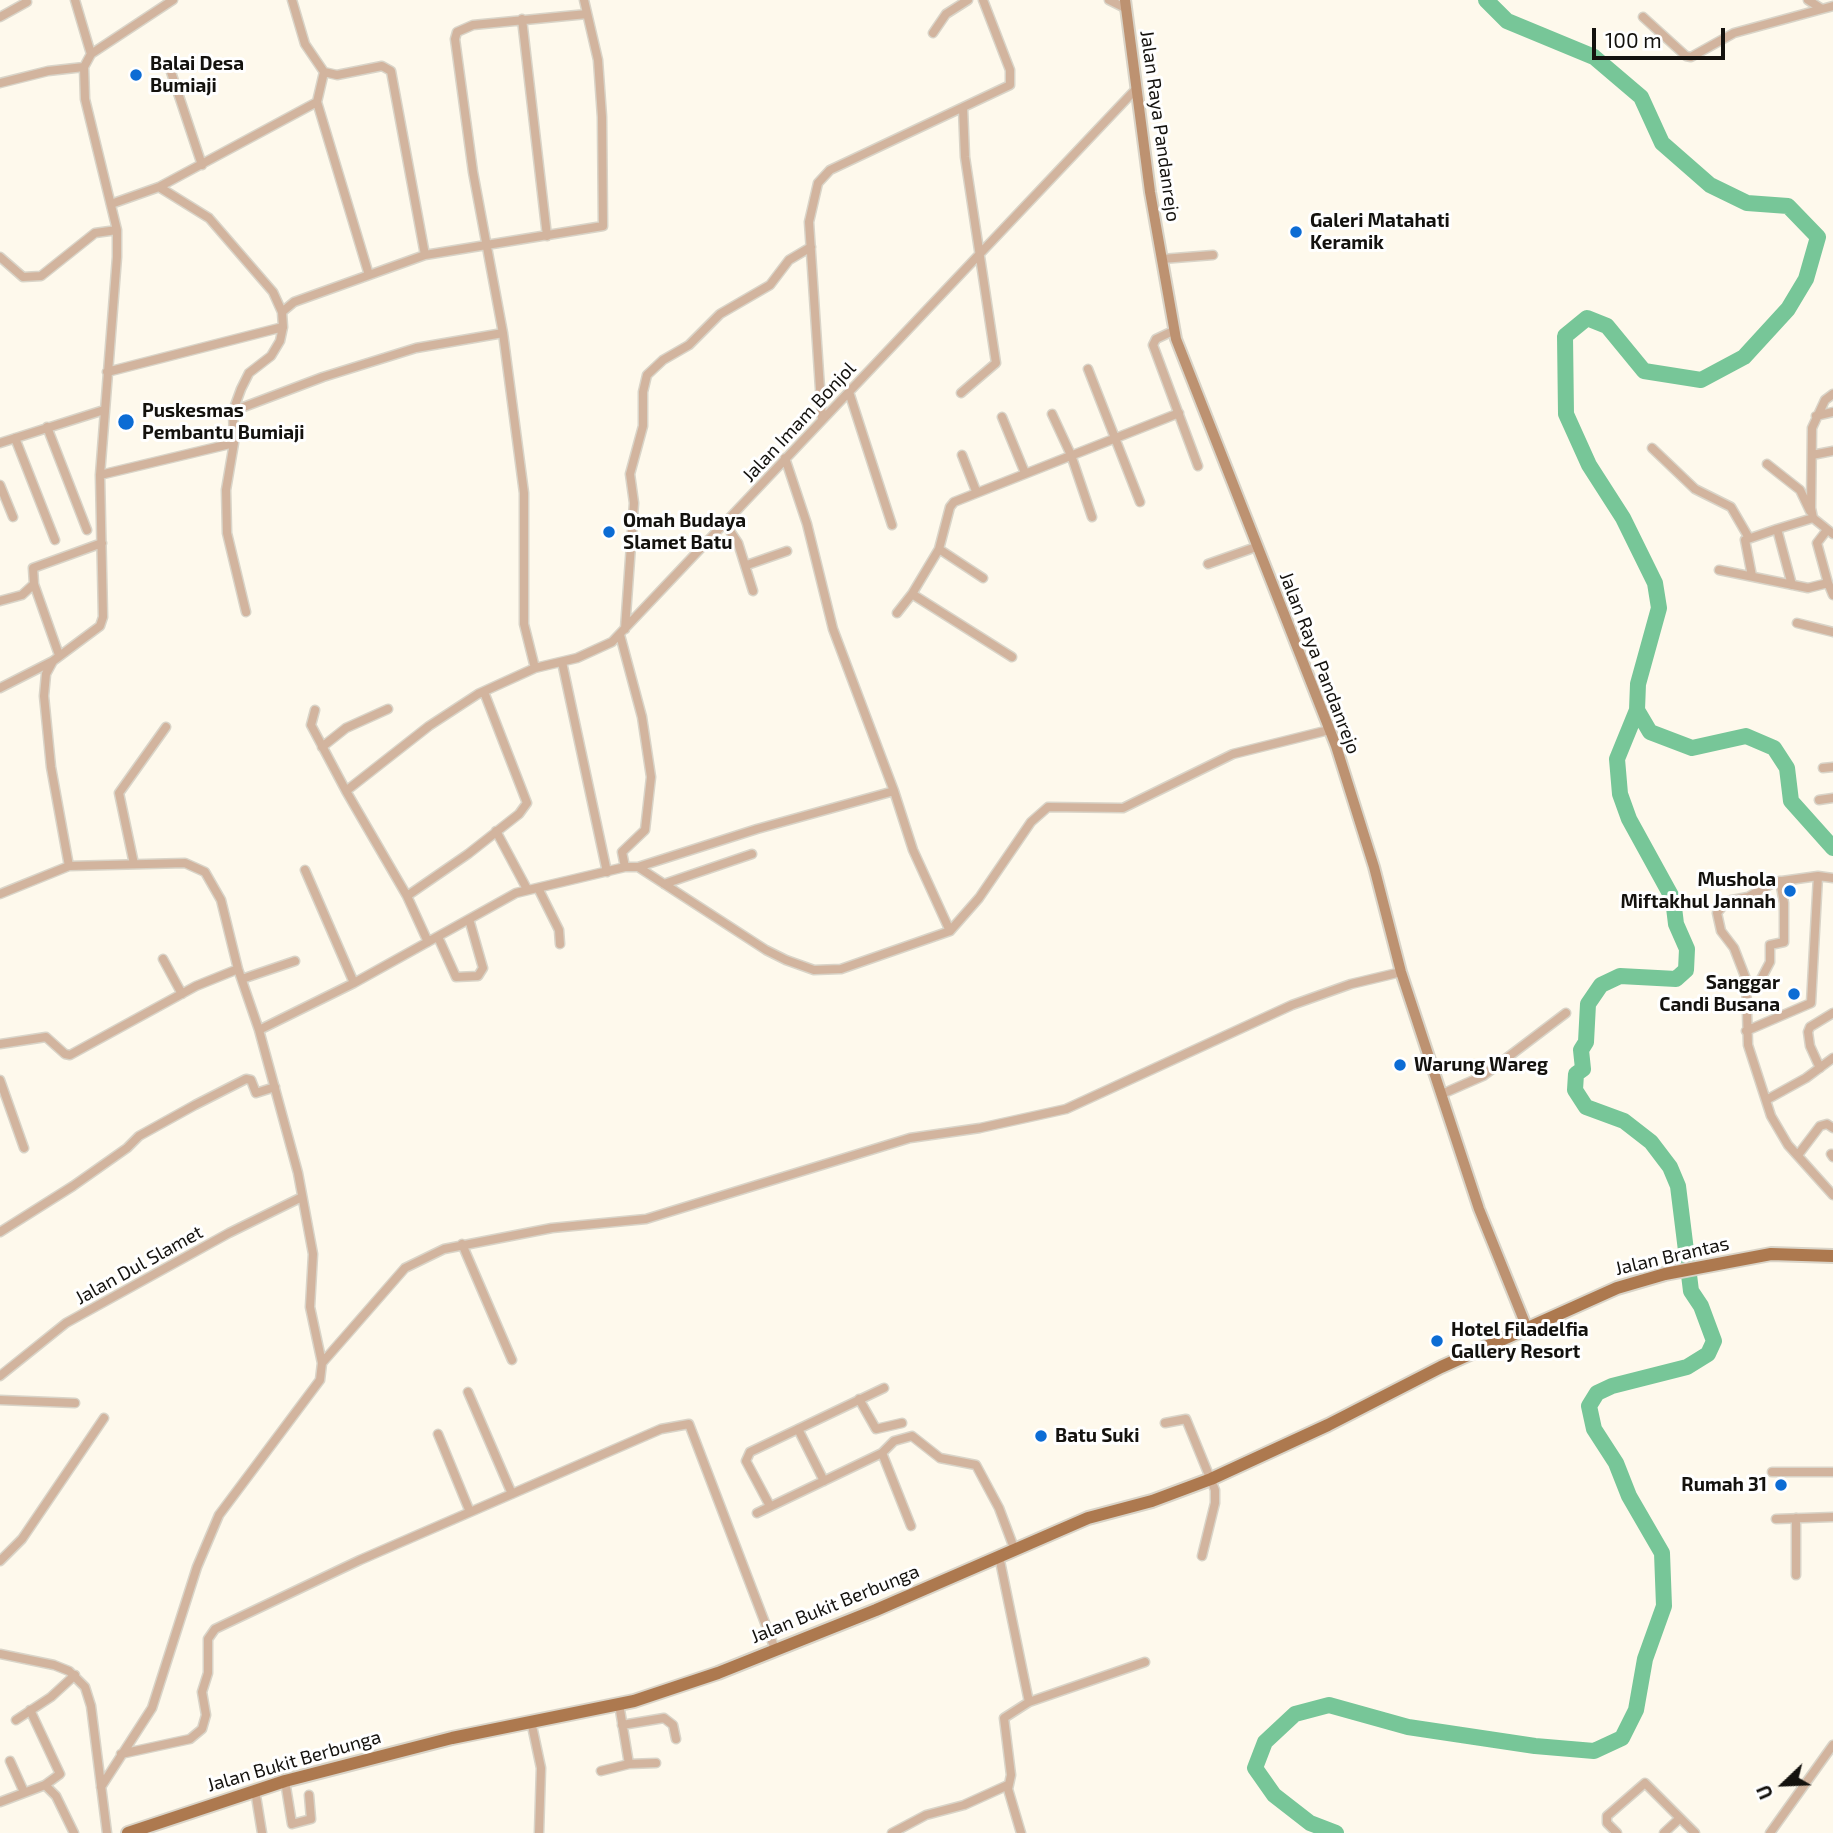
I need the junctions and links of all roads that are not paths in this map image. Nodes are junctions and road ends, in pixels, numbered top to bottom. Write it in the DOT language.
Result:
graph roads {
  1 [pos="75,0"];
  2 [pos="173,0"];
  3 [pos="292,0"];
  4 [pos="584,0"];
  5 [pos="968,0"];
  6 [pos="983,0"];
  7 [pos="1109,0"];
  8 [pos="1808,0"];
  9 [pos="27,2"];
  10 [pos="1126,4"];
  11 [pos="1833,6"];
  12 [pos="1822,9"];
  13 [pos="587,15"];
  14 [pos="0,17"];
  15 [pos="1643,17"];
  16 [pos="522,19"];
  17 [pos="933,33"];
  18 [pos="91,54"];
  19 [pos="84,67"];
  20 [pos="170,69"];
  21 [pos="324,72"];
  22 [pos="0,83"];
  23 [pos="1136,89"];
  24 [pos="317,102"];
  25 [pos="963,108"];
  26 [pos="202,165"];
  27 [pos="159,187"];
  28 [pos="111,204"];
  29 [pos="117,230"];
  30 [pos="547,236"];
  31 [pos="485,247"];
  32 [pos="811,247"];
  33 [pos="979,252"];
  34 [pos="425,255"];
  35 [pos="1213,255"];
  36 [pos="0,257"];
  37 [pos="1162,259"];
  38 [pos="369,275"];
  39 [pos="282,312"];
  40 [pos="283,327"];
  41 [pos="1173,331"];
  42 [pos="503,333"];
  43 [pos="1088,369"];
  44 [pos="107,372"];
  45 [pos="849,392"];
  46 [pos="961,393"];
  47 [pos="1833,394"];
  48 [pos="104,410"];
  49 [pos="233,411"];
  50 [pos="1833,412"];
  51 [pos="1178,413"];
  52 [pos="1052,414"];
  53 [pos="1816,416"];
  54 [pos="1002,417"];
  55 [pos="822,419"];
  56 [pos="47,427"];
  57 [pos="15,438"];
  58 [pos="1116,438"];
  59 [pos="0,443"];
  60 [pos="234,443"];
  61 [pos="1652,448"];
  62 [pos="1833,451"];
  63 [pos="962,455"];
  64 [pos="1071,455"];
  65 [pos="1812,455"];
  66 [pos="785,458"];
  67 [pos="1767,464"];
  68 [pos="1198,466"];
  69 [pos="1025,473"];
  70 [pos="100,475"];
  71 [pos="0,485"];
  72 [pos="976,491"];
  73 [pos="1139,502"];
  74 [pos="1812,516"];
  75 [pos="13,517"];
  76 [pos="1092,517"];
  77 [pos="726,525"];
  78 [pos="892,525"];
  79 [pos="1777,529"];
  80 [pos="87,530"];
  81 [pos="1830,532"];
  82 [pos="1749,538"];
  83 [pos="55,540"];
  84 [pos="102,543"];
  85 [pos="1256,547"];
  86 [pos="939,549"];
  87 [pos="787,551"];
  88 [pos="1208,564"];
  89 [pos="747,565"];
  90 [pos="1719,570"];
  91 [pos="1752,576"];
  92 [pos="983,578"];
  93 [pos="1828,583"];
  94 [pos="34,584"];
  95 [pos="1792,585"];
  96 [pos="753,591"];
  97 [pos="912,594"];
  98 [pos="1833,595"];
  99 [pos="0,601"];
  100 [pos="246,612"];
  101 [pos="897,613"];
  102 [pos="1797,623"];
  103 [pos="622,632"];
  104 [pos="1833,632"];
  105 [pos="1012,657"];
  106 [pos="56,658"];
  107 [pos="562,662"];
  108 [pos="535,668"];
  109 [pos="0,688"];
  110 [pos="484,692"];
  111 [pos="388,709"];
  112 [pos="316,710"];
  113 [pos="166,727"];
  114 [pos="1329,730"];
  115 [pos="322,747"];
  116 [pos="346,791"];
  117 [pos="894,792"];
  118 [pos="1833,798"];
  119 [pos="1819,800"];
  120 [pos="496,831"];
  121 [pos="752,854"];
  122 [pos="134,864"];
  123 [pos="69,866"];
  124 [pos="625,867"];
  125 [pos="638,867"];
  126 [pos="305,870"];
  127 [pos="607,872"];
  128 [pos="1818,876"];
  129 [pos="1833,878"];
  130 [pos="1780,881"];
  131 [pos="664,884"];
  132 [pos="538,888"];
  133 [pos="527,889"];
  134 [pos="0,894"];
  135 [pos="407,896"];
  136 [pos="469,919"];
  137 [pos="950,932"];
  138 [pos="438,937"];
  139 [pos="428,942"];
  140 [pos="560,944"];
  141 [pos="163,959"];
  142 [pos="295,961"];
  143 [pos="232,971"];
  144 [pos="1401,972"];
  145 [pos="242,979"];
  146 [pos="354,983"];
  147 [pos="1746,986"];
  148 [pos="182,994"];
  149 [pos="1566,1013"];
  150 [pos="1833,1013"];
  151 [pos="259,1030"];
  152 [pos="1746,1031"];
  153 [pos="0,1044"];
  154 [pos="1833,1058"];
  155 [pos="1820,1068"];
  156 [pos="0,1080"];
  157 [pos="269,1089"];
  158 [pos="1443,1094"];
  159 [pos="1768,1099"];
  160 [pos="1833,1128"];
  161 [pos="24,1148"];
  162 [pos="1798,1155"];
  163 [pos="1833,1195"];
  164 [pos="302,1197"];
  165 [pos="0,1232"];
  166 [pos="462,1244"];
  167 [pos="1833,1256"];
  168 [pos="1527,1328"];
  169 [pos="512,1360"];
  170 [pos="322,1363"];
  171 [pos="0,1376"];
  172 [pos="884,1388"];
  173 [pos="468,1392"];
  174 [pos="859,1399"];
  175 [pos="0,1400"];
  176 [pos="75,1403"];
  177 [pos="104,1418"];
  178 [pos="902,1423"];
  179 [pos="1165,1423"];
  180 [pos="798,1429"];
  181 [pos="438,1434"];
  182 [pos="881,1453"];
  183 [pos="1772,1472"];
  184 [pos="1833,1472"];
  185 [pos="1211,1479"];
  186 [pos="824,1480"];
  187 [pos="512,1494"];
  188 [pos="770,1506"];
  189 [pos="470,1512"];
  190 [pos="757,1513"];
  191 [pos="1833,1517"];
  192 [pos="1796,1518"];
  193 [pos="1776,1519"];
  194 [pos="911,1526"];
  195 [pos="1014,1548"];
  196 [pos="999,1556"];
  197 [pos="1202,1556"];
  198 [pos="0,1561"];
  199 [pos="1796,1574"];
  200 [pos="775,1649"];
  201 [pos="0,1654"];
  202 [pos="1145,1662"];
  203 [pos="75,1675"];
  204 [pos="1029,1702"];
  205 [pos="619,1704"];
  206 [pos="30,1710"];
  207 [pos="16,1720"];
  208 [pos="531,1721"];
  209 [pos="622,1725"];
  210 [pos="676,1739"];
  211 [pos="1833,1745"];
  212 [pos="121,1754"];
  213 [pos="10,1761"];
  214 [pos="656,1763"];
  215 [pos="629,1764"];
  216 [pos="601,1771"];
  217 [pos="285,1781"];
  218 [pos="45,1785"];
  219 [pos="1008,1785"];
  220 [pos="101,1787"];
  221 [pos="255,1790"];
  222 [pos="24,1791"];
  223 [pos="309,1795"];
  224 [pos="0,1802"];
  225 [pos="1680,1818"];
  226 [pos="74,1833"];
  227 [pos="107,1833"];
  228 [pos="130,1833"];
  229 [pos="262,1833"];
  230 [pos="539,1833"];
  231 [pos="892,1833"];
  232 [pos="1021,1833"];
  233 [pos="1617,1833"];
  234 [pos="1664,1833"];
  235 [pos="1695,1833"];
  236 [pos="1770,1833"];
  1 -- 18 [label="street"];
  2 -- 18 [label="street"];
  3 -- 21 [label="street"];
  4 -- 13 [label="street"];
  5 -- 17 [label="street"];
  6 -- 25 [label="street"];
  7 -- 10 [label="street"];
  8 -- 12 [label="street"];
  9 -- 14 [label="street"];
  10 -- 23 [label="main road, Jalan Raya Pandanrejo"];
  11 -- 12 [label="street"];
  12 -- 15 [label="street"];
  13 -- 16 [label="street"];
  13 -- 30 [label="street"];
  16 -- 30 [label="street"];
  16 -- 31 [label="street"];
  18 -- 19 [label="street"];
  19 -- 22 [label="street"];
  19 -- 28 [label="street"];
  20 -- 26 [label="street"];
  21 -- 24 [label="street"];
  21 -- 34 [label="street"];
  23 -- 33 [label="street, Jalan Imam Bonjol"];
  23 -- 37 [label="main road, Jalan Raya Pandanrejo"];
  24 -- 26 [label="street"];
  24 -- 38 [label="street"];
  25 -- 32 [label="street"];
  25 -- 33 [label="street"];
  26 -- 27 [label="street"];
  27 -- 28 [label="street"];
  27 -- 39 [label="street"];
  28 -- 29 [label="street"];
  29 -- 36 [label="street"];
  29 -- 44 [label="street"];
  30 -- 31 [label="street"];
  31 -- 34 [label="street"];
  31 -- 42 [label="street"];
  32 -- 55 [label="street"];
  32 -- 103 [label="street"];
  33 -- 45 [label="street, Jalan Imam Bonjol"];
  33 -- 46 [label="street"];
  34 -- 38 [label="street"];
  35 -- 37 [label="street"];
  37 -- 41 [label="main road, Jalan Raya Pandanrejo"];
  38 -- 39 [label="street"];
  39 -- 40 [label="street"];
  40 -- 44 [label="street"];
  40 -- 49 [label="street"];
  41 -- 51 [label="street"];
  41 -- 85 [label="main road, Jalan Raya Pandanrejo"];
  42 -- 49 [label="street"];
  42 -- 108 [label="street"];
  43 -- 58 [label="street"];
  44 -- 48 [label="street"];
  45 -- 55 [label="street, Jalan Imam Bonjol"];
  45 -- 78 [label="street"];
  47 -- 53 [label="street"];
  48 -- 56 [label="street"];
  48 -- 70 [label="street"];
  49 -- 60 [label="street"];
  50 -- 53 [label="street"];
  51 -- 58 [label="street"];
  51 -- 68 [label="street"];
  52 -- 64 [label="street"];
  53 -- 65 [label="street"];
  54 -- 69 [label="street"];
  55 -- 66 [label="street, Jalan Imam Bonjol"];
  56 -- 57 [label="street"];
  56 -- 80 [label="street"];
  57 -- 59 [label="street"];
  57 -- 83 [label="street"];
  58 -- 64 [label="street"];
  58 -- 73 [label="street"];
  60 -- 70 [label="street"];
  60 -- 100 [label="street"];
  61 -- 82 [label="street"];
  62 -- 65 [label="street"];
  63 -- 72 [label="street"];
  64 -- 69 [label="street"];
  64 -- 76 [label="street"];
  65 -- 74 [label="street"];
  66 -- 77 [label="street, Jalan Imam Bonjol"];
  66 -- 117 [label="street"];
  67 -- 74 [label="street"];
  69 -- 72 [label="street"];
  70 -- 84 [label="street"];
  71 -- 75 [label="street"];
  72 -- 86 [label="street"];
  74 -- 79 [label="street"];
  74 -- 81 [label="street"];
  77 -- 89 [label="street"];
  77 -- 103 [label="street, Jalan Imam Bonjol"];
  79 -- 82 [label="street"];
  79 -- 95 [label="street"];
  81 -- 93 [label="street"];
  82 -- 91 [label="street"];
  84 -- 94 [label="street"];
  84 -- 106 [label="street"];
  85 -- 88 [label="street"];
  85 -- 114 [label="main road, Jalan Raya Pandanrejo"];
  86 -- 92 [label="street"];
  86 -- 97 [label="street"];
  87 -- 89 [label="street"];
  89 -- 96 [label="street"];
  90 -- 91 [label="street"];
  91 -- 95 [label="street"];
  93 -- 95 [label="street"];
  93 -- 98 [label="street"];
  94 -- 99 [label="street"];
  94 -- 106 [label="street"];
  97 -- 101 [label="street"];
  97 -- 105 [label="street"];
  102 -- 104 [label="street"];
  103 -- 107 [label="street, Jalan Imam Bonjol"];
  103 -- 124 [label="street"];
  106 -- 109 [label="street"];
  106 -- 123 [label="street"];
  107 -- 108 [label="street, Jalan Imam Bonjol"];
  107 -- 127 [label="street"];
  108 -- 110 [label="street, Jalan Imam Bonjol"];
  110 -- 116 [label="street, Jalan Imam Bonjol"];
  110 -- 120 [label="street"];
  111 -- 115 [label="street"];
  112 -- 115 [label="street"];
  113 -- 122 [label="street"];
  114 -- 137 [label="street"];
  114 -- 144 [label="main road, Jalan Raya Pandanrejo"];
  115 -- 116 [label="street"];
  116 -- 135 [label="street"];
  117 -- 125 [label="street"];
  117 -- 137 [label="street"];
  118 -- 119 [label="street"];
  120 -- 133 [label="street"];
  120 -- 135 [label="street"];
  121 -- 131 [label="street"];
  122 -- 123 [label="street"];
  122 -- 143 [label="street"];
  123 -- 134 [label="street"];
  124 -- 125 [label="street"];
  124 -- 127 [label="street"];
  125 -- 131 [label="street"];
  126 -- 146 [label="street"];
  127 -- 132 [label="street"];
  128 -- 129 [label="street"];
  128 -- 130 [label="street"];
  128 -- 152 [label="street"];
  130 -- 147 [label="street"];
  130 -- 147 [label="street"];
  131 -- 137 [label="street"];
  132 -- 133 [label="street"];
  132 -- 140 [label="street"];
  133 -- 136 [label="street"];
  135 -- 139 [label="street"];
  136 -- 138 [label="street"];
  136 -- 138 [label="street"];
  138 -- 139 [label="street"];
  139 -- 146 [label="street"];
  141 -- 148 [label="street"];
  142 -- 145 [label="street"];
  143 -- 145 [label="street"];
  143 -- 148 [label="street"];
  144 -- 158 [label="main road, Jalan Raya Pandanrejo"];
  144 -- 166 [label="street"];
  145 -- 151 [label="street"];
  146 -- 151 [label="street"];
  147 -- 152 [label="street"];
  148 -- 153 [label="street"];
  149 -- 158 [label="street"];
  150 -- 155 [label="street"];
  151 -- 157 [label="street"];
  152 -- 159 [label="street"];
  154 -- 155 [label="street"];
  155 -- 159 [label="street"];
  156 -- 161 [label="street"];
  157 -- 164 [label="street"];
  157 -- 165 [label="street"];
  158 -- 168 [label="main road, Jalan Raya Pandanrejo"];
  159 -- 162 [label="street"];
  160 -- 162 [label="street"];
  162 -- 163 [label="street"];
  164 -- 170 [label="street"];
  164 -- 171 [label="street, Jalan Dul Slamet"];
  166 -- 169 [label="street"];
  166 -- 170 [label="street"];
  167 -- 168 [label="main road, Jalan Brantas"];
  168 -- 185 [label="main road, Jalan Bukit Berbunga"];
  170 -- 212 [label="street"];
  172 -- 174 [label="street"];
  173 -- 187 [label="street"];
  174 -- 178 [label="street"];
  174 -- 180 [label="street"];
  175 -- 176 [label="street"];
  177 -- 198 [label="street"];
  179 -- 185 [label="street"];
  180 -- 186 [label="street"];
  180 -- 188 [label="street"];
  181 -- 189 [label="street"];
  182 -- 186 [label="street"];
  182 -- 194 [label="street"];
  182 -- 195 [label="street"];
  183 -- 184 [label="street"];
  185 -- 195 [label="main road, Jalan Bukit Berbunga"];
  185 -- 197 [label="street"];
  186 -- 188 [label="street"];
  187 -- 189 [label="street"];
  187 -- 200 [label="street"];
  188 -- 190 [label="street"];
  189 -- 212 [label="street"];
  191 -- 192 [label="street"];
  192 -- 193 [label="street"];
  192 -- 199 [label="street"];
  195 -- 196 [label="main road, Jalan Bukit Berbunga"];
  196 -- 200 [label="main road, Jalan Bukit Berbunga"];
  196 -- 204 [label="street"];
  200 -- 205 [label="main road, Jalan Bukit Berbunga"];
  201 -- 203 [label="street"];
  202 -- 204 [label="street"];
  203 -- 206 [label="street"];
  203 -- 220 [label="street"];
  204 -- 219 [label="street"];
  205 -- 208 [label="main road, Jalan Bukit Berbunga"];
  205 -- 209 [label="street"];
  206 -- 207 [label="street"];
  206 -- 218 [label="street"];
  208 -- 217 [label="main road, Jalan Bukit Berbunga"];
  208 -- 230 [label="street"];
  209 -- 210 [label="street"];
  209 -- 215 [label="street"];
  211 -- 236 [label="street"];
  212 -- 220 [label="street"];
  213 -- 222 [label="street"];
  214 -- 215 [label="street"];
  215 -- 216 [label="street"];
  217 -- 221 [label="main road, Jalan Bukit Berbunga"];
  217 -- 223 [label="street"];
  218 -- 222 [label="street"];
  218 -- 226 [label="street"];
  219 -- 231 [label="street"];
  219 -- 232 [label="street"];
  220 -- 227 [label="street"];
  221 -- 228 [label="main road, Jalan Bukit Berbunga"];
  221 -- 229 [label="street"];
  222 -- 224 [label="street"];
  225 -- 233 [label="street"];
  225 -- 234 [label="street"];
  225 -- 235 [label="street"];
}
